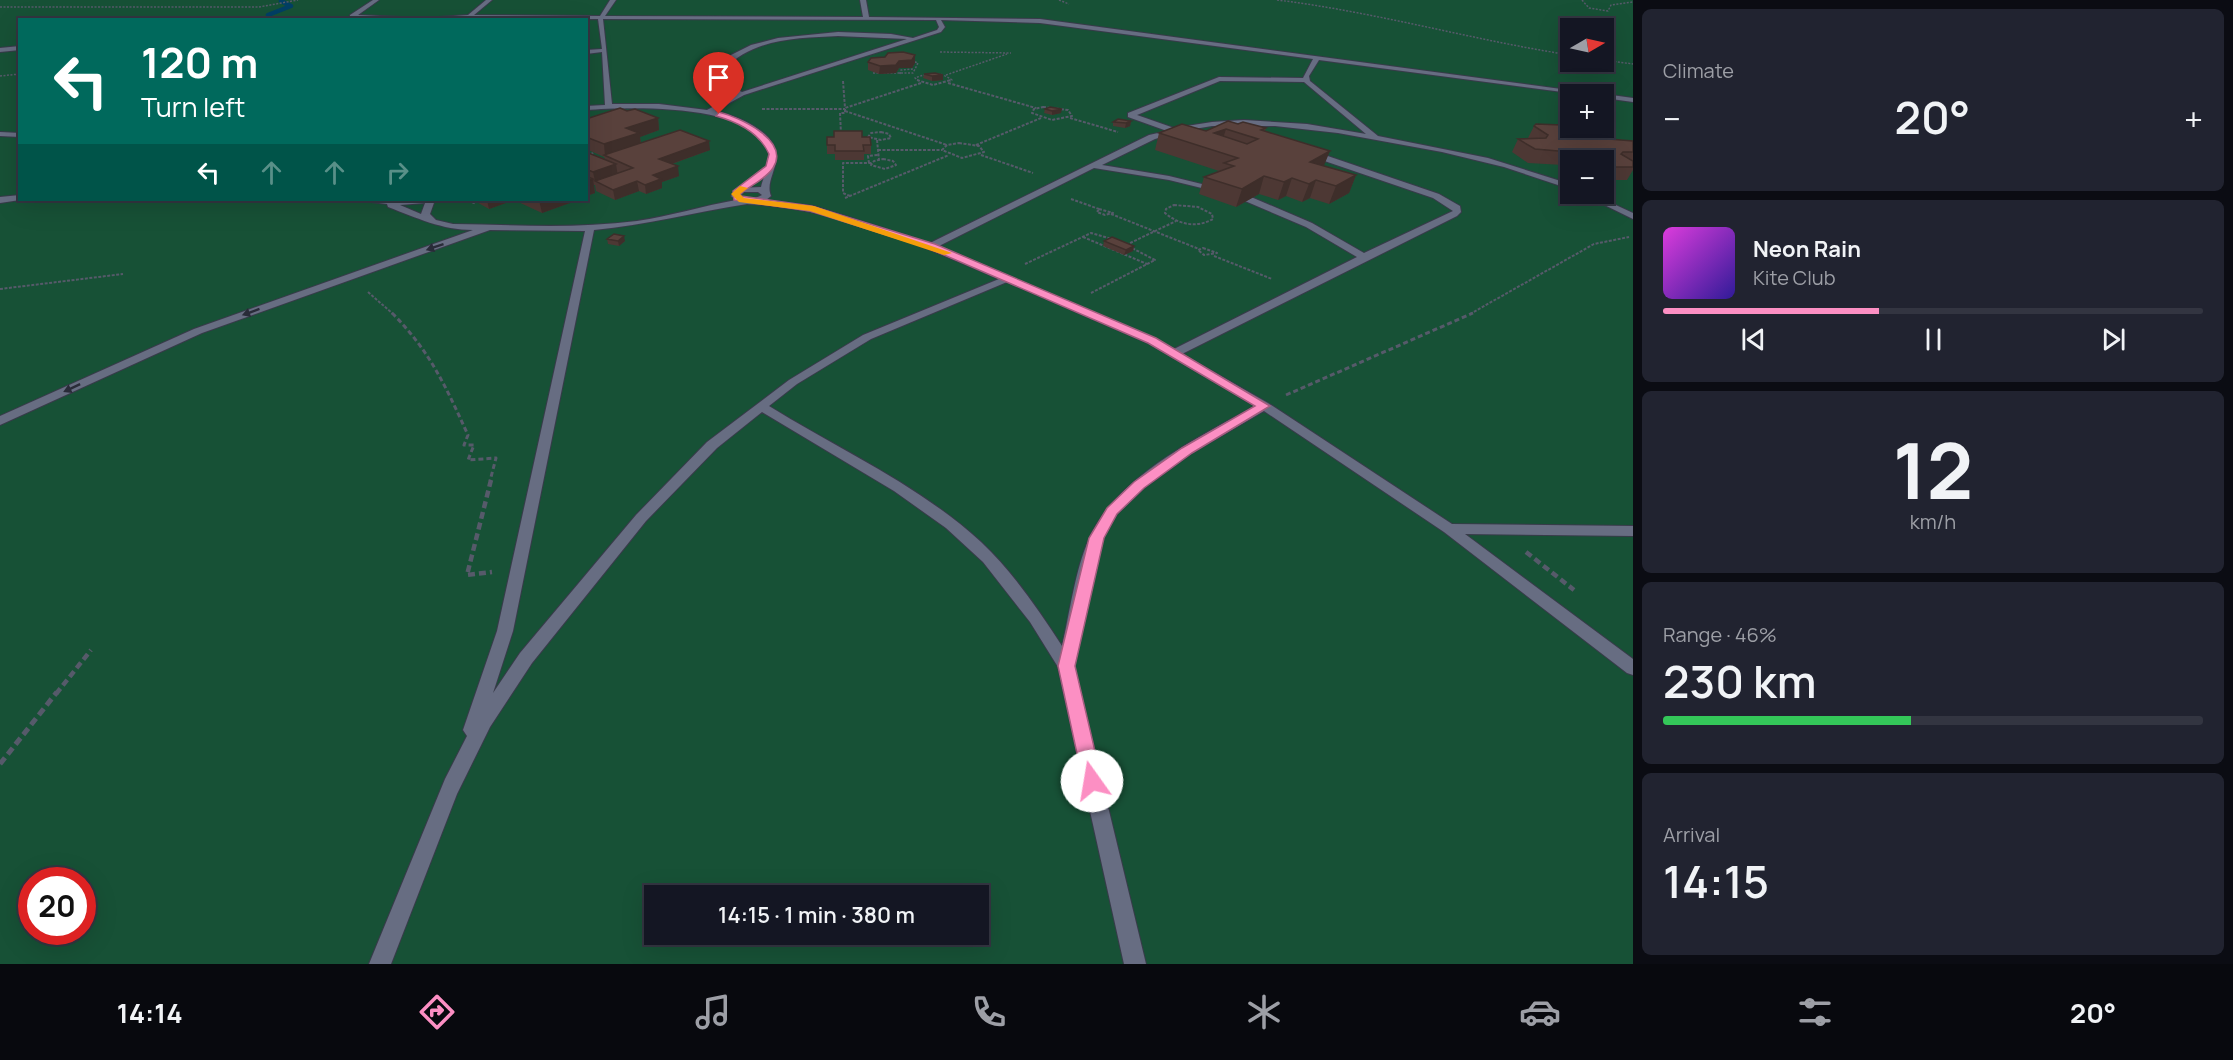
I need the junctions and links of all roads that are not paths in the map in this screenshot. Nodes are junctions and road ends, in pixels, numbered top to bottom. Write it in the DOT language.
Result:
graph roads {
  1 [pos="376,0"];
  2 [pos="489,0"];
  3 [pos="613,0"];
  4 [pos="863,0"];
  5 [pos="469,17"];
  6 [pos="397,18"];
  7 [pos="444,18"];
  8 [pos="601,18"];
  9 [pos="866,18"];
  10 [pos="938,19"];
  11 [pos="915,39"];
  12 [pos="18,48"];
  13 [pos="0,50"];
  14 [pos="605,50"];
  15 [pos="588,52"];
  16 [pos="1317,58"];
  17 [pos="1306,80"];
  18 [pos="1560,90"];
  19 [pos="742,94"];
  20 [pos="1614,97"];
  21 [pos="1633,100"];
  22 [pos="609,106"];
  23 [pos="588,108"];
  24 [pos="708,112"];
  25 [pos="1210,125"];
  26 [pos="1172,130"];
  27 [pos="1235,132"];
  28 [pos="0,134"];
  29 [pos="18,135"];
  30 [pos="1376,138"];
  31 [pos="1301,151"];
  32 [pos="1094,166"];
  33 [pos="770,167"];
  34 [pos="1560,184"];
  35 [pos="1215,190"];
  36 [pos="739,191"];
  37 [pos="766,192"];
  38 [pos="18,197"];
  39 [pos="1248,199"];
  40 [pos="0,200"];
  41 [pos="379,201"];
  42 [pos="431,201"];
  43 [pos="750,201"];
  44 [pos="1607,204"];
  45 [pos="811,208"];
  46 [pos="691,211"];
  47 [pos="1633,216"];
  48 [pos="433,222"];
  49 [pos="490,227"];
  50 [pos="590,228"];
  51 [pos="931,246"];
  52 [pos="1364,257"];
  53 [pos="1013,273"];
  54 [pos="1175,353"];
  55 [pos="760,406"];
  56 [pos="1264,406"];
  57 [pos="0,421"];
  58 [pos="1449,529"];
  59 [pos="1633,531"];
  60 [pos="1066,666"];
  61 [pos="1633,668"];
  62 [pos="451,788"];
  63 [pos="380,964"];
  64 [pos="1135,964"];
  1 -- 6 [label="lane"];
  2 -- 5 [label="lane"];
  3 -- 8 [label="lane"];
  4 -- 9 [label="lane"];
  5 -- 7 [label="lane"];
  5 -- 8 [label="lane"];
  8 -- 9 [label="lane"];
  8 -- 14 [label="lane"];
  9 -- 10 [label="lane"];
  10 -- 11 [label="lane"];
  10 -- 16 [label="lane"];
  11 -- 19 [label="lane"];
  11 -- 19 [label="lane"];
  12 -- 13 [label="lane"];
  14 -- 15 [label="lane"];
  14 -- 22 [label="lane"];
  16 -- 17 [label="lane"];
  16 -- 18 [label="lane"];
  17 -- 26 [label="lane"];
  17 -- 30 [label="lane"];
  19 -- 24 [label="lane"];
  20 -- 21 [label="lane"];
  22 -- 23 [label="lane"];
  22 -- 24 [label="lane"];
  24 -- 33 [label="lane"];
  25 -- 26 [label="lane"];
  25 -- 27 [label="lane"];
  25 -- 30 [label="lane"];
  26 -- 32 [label="lane"];
  28 -- 29 [label="lane"];
  30 -- 34 [label="lane"];
  31 -- 52 [label="lane"];
  32 -- 35 [label="lane"];
  32 -- 51 [label="lane"];
  33 -- 36 [label="lane"];
  33 -- 37 [label="lane"];
  36 -- 37 [label="lane"];
  36 -- 43 [label="lane"];
  36 -- 46 [label="lane"];
  37 -- 43 [label="lane"];
  37 -- 45 [label="lane"];
  38 -- 40 [label="lane"];
  39 -- 52 [label="lane"];
  41 -- 48 [label="lane"];
  42 -- 48 [label="lane"];
  43 -- 45 [label="lane"];
  43 -- 46 [label="lane"];
  44 -- 47 [label="lane"];
  45 -- 51 [label="lane"];
  46 -- 50 [label="lane"];
  48 -- 49 [label="lane"];
  49 -- 50 [label="lane"];
  49 -- 57 [label="lane, one-way"];
  50 -- 62 [label="lane"];
  51 -- 53 [label="lane"];
  52 -- 54 [label="lane"];
  53 -- 54 [label="lane"];
  53 -- 55 [label="lane"];
  54 -- 56 [label="lane"];
  55 -- 60 [label="lane"];
  55 -- 62 [label="lane"];
  56 -- 58 [label="lane"];
  56 -- 60 [label="lane"];
  58 -- 59 [label="lane"];
  58 -- 61 [label="lane"];
  60 -- 64 [label="lane"];
  62 -- 63 [label="lane"];
}
